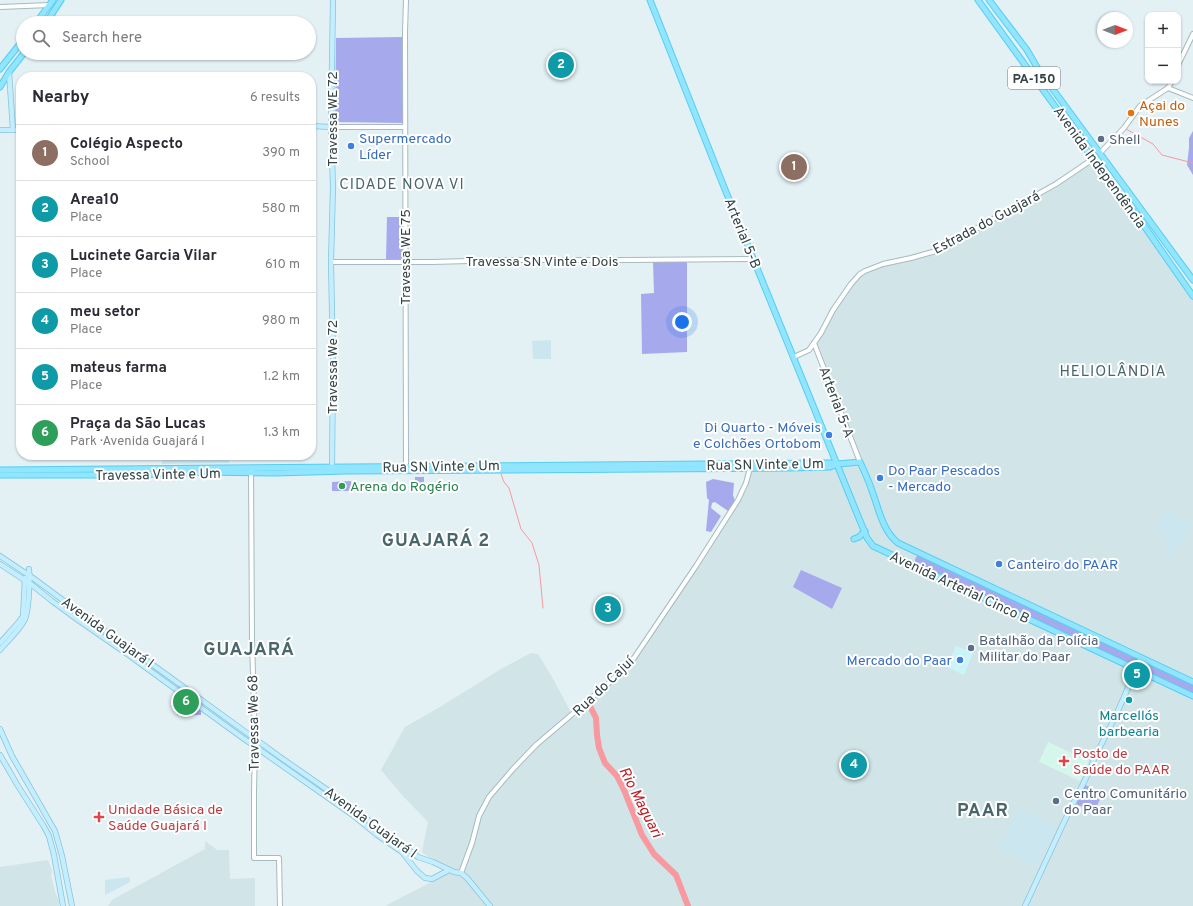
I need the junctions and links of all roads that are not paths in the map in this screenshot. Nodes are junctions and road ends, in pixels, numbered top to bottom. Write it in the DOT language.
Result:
graph roads {
  1 [pos="53,0"];
  2 [pos="61,0"];
  3 [pos="333,0"];
  4 [pos="406,0"];
  5 [pos="650,0"];
  6 [pos="978,0"];
  7 [pos="989,0"];
  8 [pos="50,5"];
  9 [pos="0,7"];
  10 [pos="41,16"];
  11 [pos="51,16"];
  12 [pos="1193,34"];
  13 [pos="16,49"];
  14 [pos="1181,59"];
  15 [pos="18,60"];
  16 [pos="0,69"];
  17 [pos="1038,69"];
  18 [pos="9,72"];
  19 [pos="1032,74"];
  20 [pos="1170,84"];
  21 [pos="0,87"];
  22 [pos="1168,88"];
  23 [pos="1193,98"];
  24 [pos="316,126"];
  25 [pos="331,127"];
  26 [pos="405,127"];
  27 [pos="0,130"];
  28 [pos="13,130"];
  29 [pos="1100,153"];
  30 [pos="1093,159"];
  31 [pos="1161,236"];
  32 [pos="1155,242"];
  33 [pos="753,258"];
  34 [pos="331,262"];
  35 [pos="405,262"];
  36 [pos="1193,280"];
  37 [pos="1193,296"];
  38 [pos="814,343"];
  39 [pos="794,357"];
  40 [pos="860,462"];
  41 [pos="838,464"];
  42 [pos="406,466"];
  43 [pos="783,466"];
  44 [pos="686,467"];
  45 [pos="541,468"];
  46 [pos="750,468"];
  47 [pos="315,469"];
  48 [pos="332,469"];
  49 [pos="0,470"];
  50 [pos="238,470"];
  51 [pos="251,470"];
  52 [pos="0,475"];
  53 [pos="865,531"];
  54 [pos="854,539"];
  55 [pos="0,556"];
  56 [pos="0,564"];
  57 [pos="29,573"];
  58 [pos="27,581"];
  59 [pos="0,643"];
  60 [pos="0,650"];
  61 [pos="1141,658"];
  62 [pos="1136,669"];
  63 [pos="1193,682"];
  64 [pos="1193,696"];
  65 [pos="0,729"];
  66 [pos="255,738"];
  67 [pos="255,746"];
  68 [pos="0,755"];
  69 [pos="449,870"];
  70 [pos="461,873"];
  71 [pos="63,906"];
  72 [pos="72,906"];
  73 [pos="280,906"];
  74 [pos="490,906"];
  75 [pos="1025,906"];
  1 -- 8 [label="main road"];
  2 -- 11 [label="main road"];
  3 -- 25 [label="main road, Travessa WE 72"];
  4 -- 26 [label="street, Travessa WE 75"];
  5 -- 33 [label="main road, Arterial 5-B"];
  6 -- 19 [label="main road, Avenida Independência / PA-150"];
  7 -- 17 [label="main road, Avenida Independência / PA-150"];
  8 -- 9 [label="street"];
  8 -- 10 [label="main road"];
  12 -- 14 [label="street"];
  13 -- 16 [label="main road"];
  15 -- 18 [label="main road"];
  17 -- 19 [label="main road"];
  17 -- 29 [label="main road, Avenida Independência / PA-150"];
  18 -- 21 [label="main road"];
  18 -- 28 [label="main road"];
  19 -- 30 [label="main road, Avenida Independência / PA-150"];
  20 -- 22 [label="street"];
  22 -- 23 [label="street"];
  22 -- 29 [label="street"];
  24 -- 25 [label="main road"];
  25 -- 26 [label="street"];
  25 -- 34 [label="main road, Travessa WE 72"];
  26 -- 35 [label="street, Travessa WE 75"];
  27 -- 28 [label="main road"];
  29 -- 31 [label="main road, Avenida Independência / PA-150"];
  30 -- 32 [label="main road, Avenida Independência / PA-150"];
  30 -- 38 [label="street, Estrada do Guajará"];
  31 -- 32 [label="main road"];
  31 -- 36 [label="main road, Avenida Independência / PA-150"];
  32 -- 37 [label="main road, Avenida Independência / PA-150"];
  33 -- 35 [label="street, Travessa SN Vinte e Dois"];
  33 -- 39 [label="main road, Arterial 5-B"];
  34 -- 35 [label="street, Travessa SN Vinte e Dois"];
  34 -- 48 [label="main road, Travessa We 72"];
  35 -- 42 [label="street, Travessa WE 75"];
  38 -- 39 [label="street"];
  38 -- 40 [label="street, Arterial 5-A"];
  39 -- 41 [label="main road, Arterial 5-B"];
  40 -- 41 [label="main road, Rua SN Vinte e Um"];
  40 -- 61 [label="main road"];
  41 -- 43 [label="main road, Rua SN Vinte e Um"];
  41 -- 53 [label="main road, Avenida Arterial Cinco B"];
  42 -- 45 [label="main road, Rua SN Vinte e Um"];
  42 -- 48 [label="main road, Rua SN Vinte e Um"];
  43 -- 44 [label="main road, Rua SN Vinte e Um"];
  43 -- 46 [label="main road, Rua SN Vinte e Um"];
  44 -- 45 [label="main road, Rua SN Vinte e Um"];
  44 -- 46 [label="main road, Rua SN Vinte e Um"];
  45 -- 48 [label="main road, Rua SN Vinte e Um"];
  46 -- 70 [label="street, Rua do Cajuí"];
  47 -- 48 [label="main road, Rua SN Vinte e Um"];
  47 -- 51 [label="main road, Travessa Vinte e Um"];
  49 -- 50 [label="main road, Travessa Vinte e Um"];
  50 -- 51 [label="main road, Travessa Vinte e Um"];
  50 -- 52 [label="main road, Travessa Vinte e Um"];
  51 -- 66 [label="street, Travessa We 68"];
  53 -- 54 [label="main road"];
  53 -- 62 [label="main road, Avenida Arterial Cinco B"];
  55 -- 57 [label="main road, Avenida Guajará I"];
  56 -- 58 [label="main road, Avenida Guajará I"];
  57 -- 58 [label="main road"];
  57 -- 66 [label="main road, Avenida Guajará I"];
  58 -- 59 [label="main road"];
  58 -- 60 [label="main road"];
  58 -- 67 [label="main road, Avenida Guajará I"];
  61 -- 62 [label="main road"];
  61 -- 63 [label="main road"];
  62 -- 64 [label="main road, Avenida Arterial Cinco B"];
  62 -- 75 [label="main road"];
  65 -- 72 [label="main road"];
  66 -- 67 [label="street, Travessa We 68"];
  66 -- 69 [label="main road, Avenida Guajará I"];
  67 -- 69 [label="main road, Avenida Guajará I"];
  67 -- 73 [label="street, Travessa We 68"];
  68 -- 71 [label="main road"];
  69 -- 70 [label="main road"];
  70 -- 74 [label="main road"];
}
